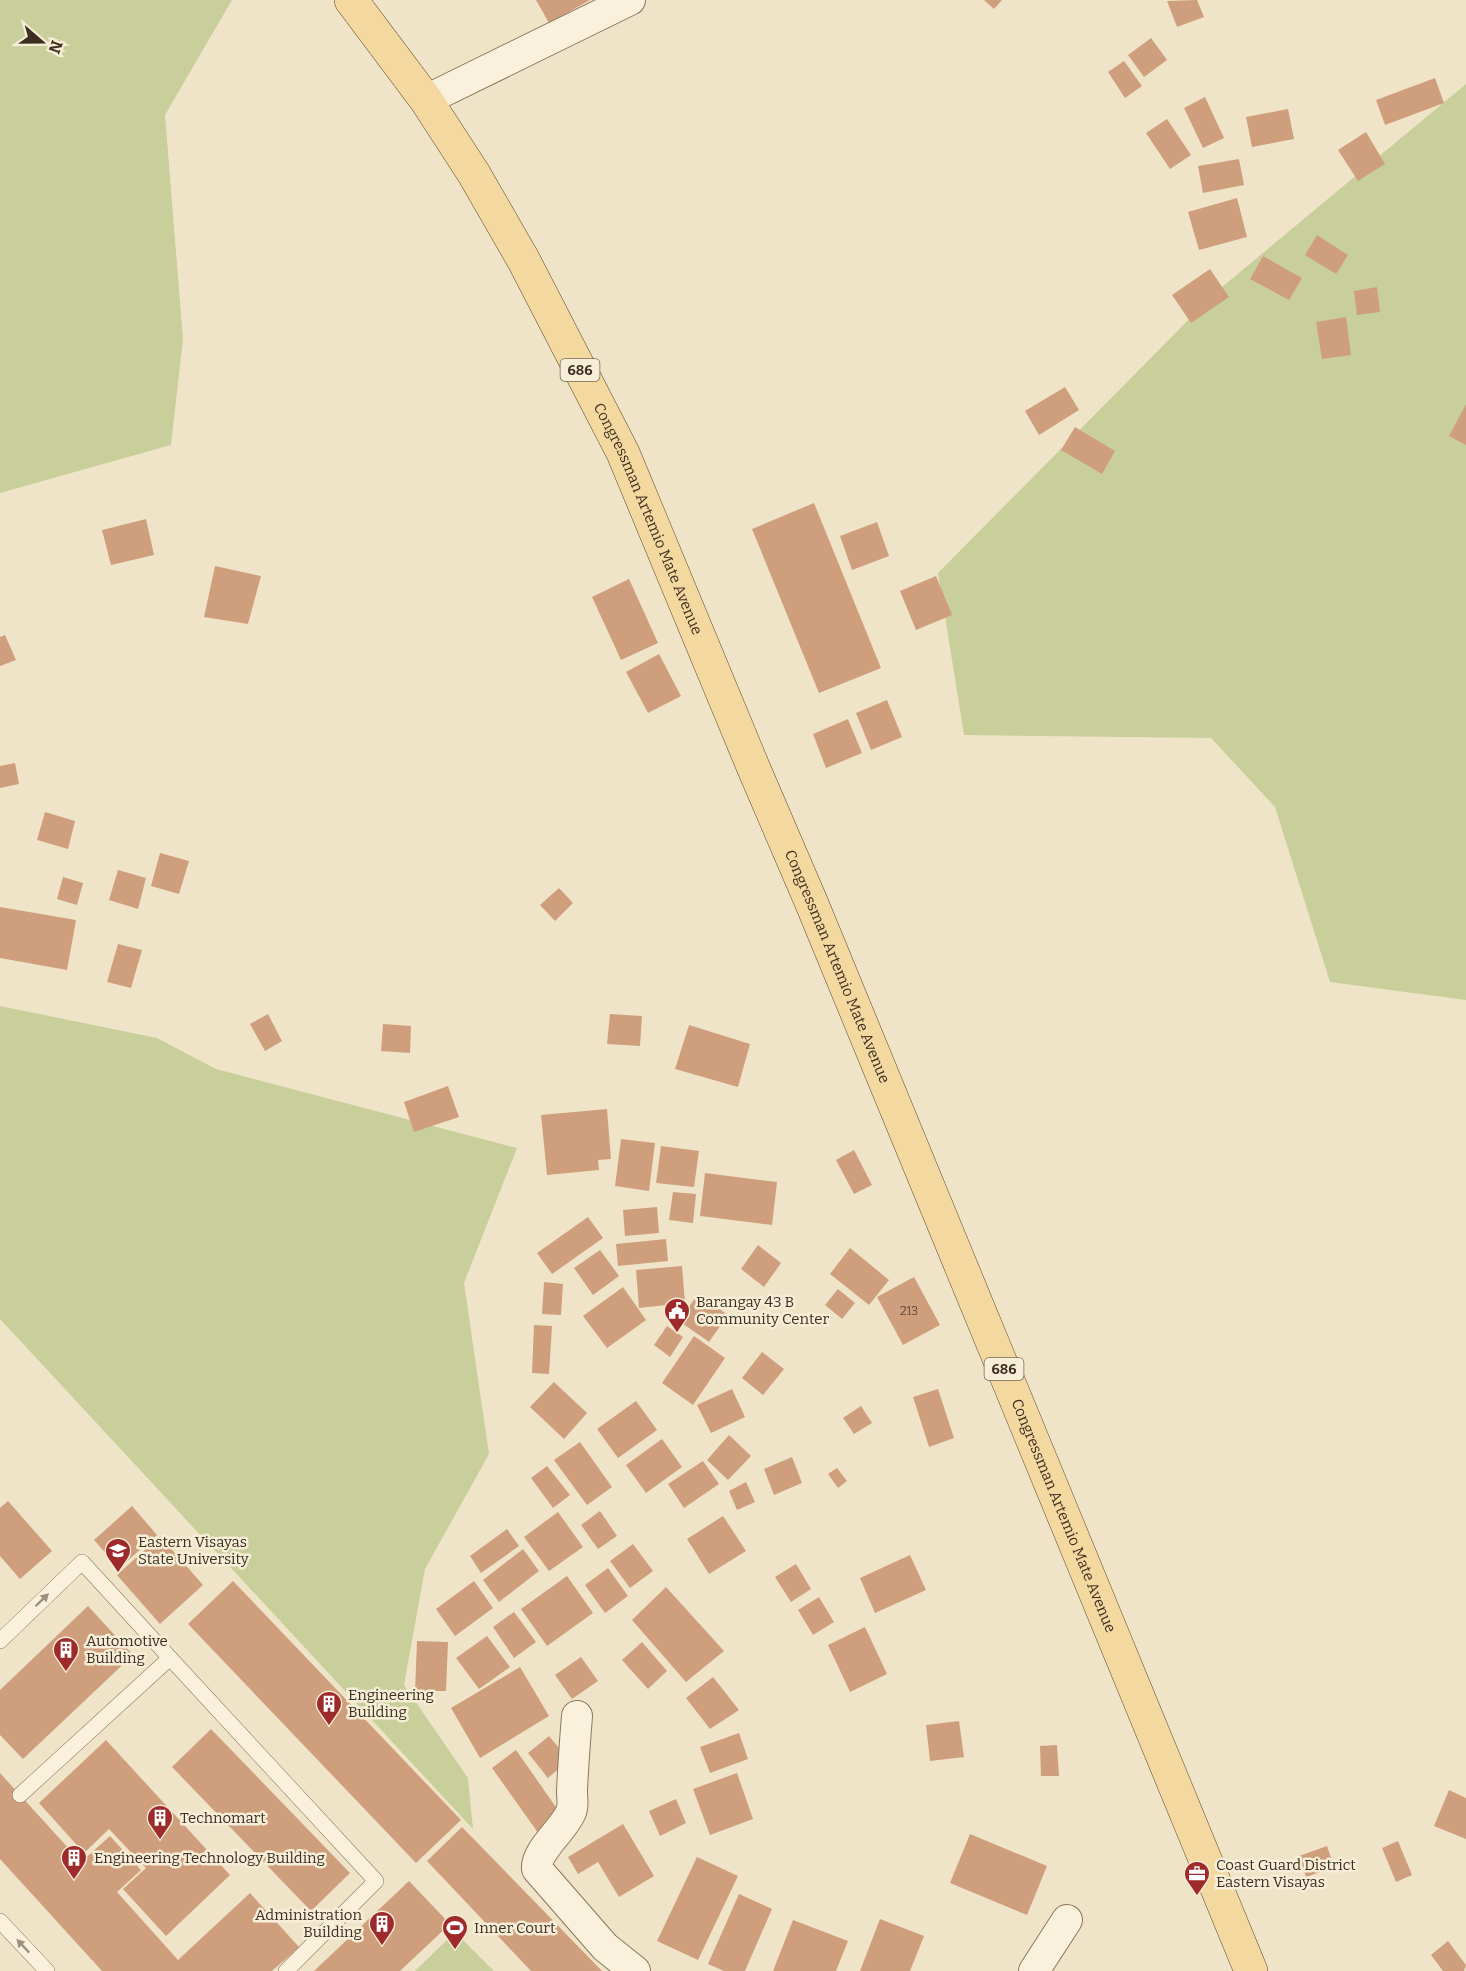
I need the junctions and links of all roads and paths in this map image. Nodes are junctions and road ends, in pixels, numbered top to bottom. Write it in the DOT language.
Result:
graph roads {
  1 [pos="630,0"];
  2 [pos="356,1"];
  3 [pos="426,100"];
  4 [pos="0,1641"];
  5 [pos="170,1658"];
  6 [pos="577,1716"];
  7 [pos="20,1795"];
  8 [pos="1067,1920"];
  9 [pos="0,1921"];
  10 [pos="47,1971"];
  11 [pos="286,1971"];
  12 [pos="635,1971"];
  13 [pos="1034,1971"];
  14 [pos="1251,1971"];
  1 -- 3 [label="street"];
  2 -- 3 [label="main road, Congressman Artemio Mate Avenue / 686"];
  3 -- 14 [label="main road, Congressman Artemio Mate Avenue / 686"];
  4 -- 5 [label="lane, one-way"];
  5 -- 7 [label="lane"];
  5 -- 11 [label="lane"];
  6 -- 12 [label="street"];
  8 -- 13 [label="street"];
  10 -- 9 [label="lane, one-way"];
}
